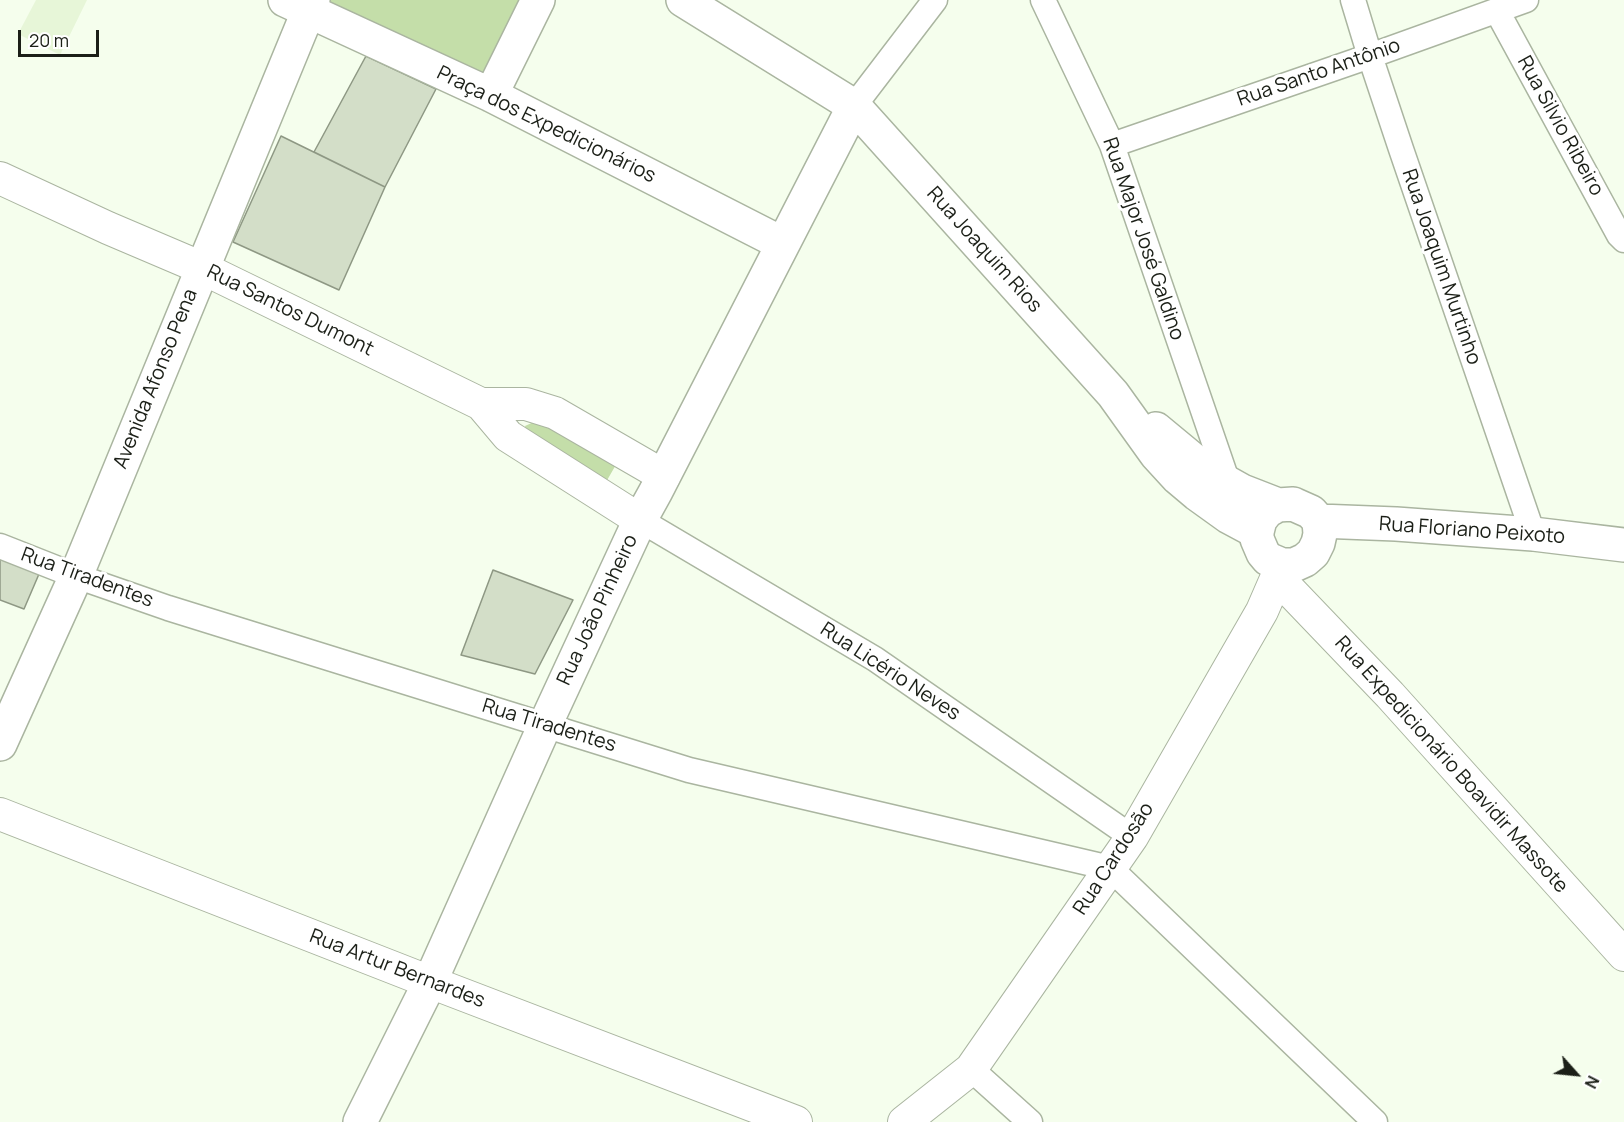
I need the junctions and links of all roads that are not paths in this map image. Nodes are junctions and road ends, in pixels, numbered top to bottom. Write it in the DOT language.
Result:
graph roads {
  1 [pos="538,0"];
  2 [pos="683,0"];
  3 [pos="935,0"];
  4 [pos="1043,0"];
  5 [pos="1353,0"];
  6 [pos="1526,0"];
  7 [pos="302,4"];
  8 [pos="1497,11"];
  9 [pos="1370,56"];
  10 [pos="491,95"];
  11 [pos="854,106"];
  12 [pos="1112,145"];
  13 [pos="0,178"];
  14 [pos="1624,240"];
  15 [pos="783,244"];
  16 [pos="202,268"];
  17 [pos="1113,394"];
  18 [pos="481,404"];
  19 [pos="664,476"];
  20 [pos="1228,483"];
  21 [pos="1278,505"];
  22 [pos="640,520"];
  23 [pos="1319,521"];
  24 [pos="1257,532"];
  25 [pos="1533,534"];
  26 [pos="1624,545"];
  27 [pos="0,546"];
  28 [pos="1279,571"];
  29 [pos="76,576"];
  30 [pos="545,725"];
  31 [pos="0,744"];
  32 [pos="0,814"];
  33 [pos="1132,837"];
  34 [pos="1110,868"];
  35 [pos="1624,955"];
  36 [pos="430,982"];
  37 [pos="971,1069"];
  38 [pos="360,1122"];
  39 [pos="796,1122"];
  40 [pos="904,1122"];
  41 [pos="1030,1122"];
  42 [pos="1375,1122"];
  1 -- 10 [label="main road"];
  2 -- 11 [label="main road"];
  3 -- 11 [label="street"];
  4 -- 12 [label="street, Rua Major José Galdino"];
  5 -- 9 [label="street, Rua Joaquim Murtinho"];
  6 -- 8 [label="street, Rua Santo Antônio"];
  7 -- 10 [label="main road, Praça dos Expedicionários"];
  7 -- 16 [label="main road, Avenida Afonso Pena"];
  8 -- 9 [label="street, Rua Santo Antônio"];
  8 -- 14 [label="street, Rua Silvio Ribeiro"];
  9 -- 12 [label="street, Rua Santo Antônio"];
  9 -- 25 [label="street, Rua Joaquim Murtinho"];
  10 -- 15 [label="main road, Praça dos Expedicionários"];
  11 -- 15 [label="main road, Rua João Pinheiro"];
  11 -- 17 [label="main road, Rua Joaquim Rios"];
  12 -- 20 [label="street, Rua Major José Galdino"];
  13 -- 16 [label="street, Rua Santos Dumont"];
  15 -- 19 [label="main road, Rua João Pinheiro"];
  16 -- 18 [label="street, Rua Santos Dumont"];
  16 -- 29 [label="main road, Avenida Afonso Pena"];
  17 -- 20 [label="main road, Rua Joaquim Rios"];
  17 -- 24 [label="main road, Rua Joaquim Rios"];
  18 -- 19 [label="street, Rua Santos Dumont"];
  18 -- 22 [label="street, Rua Santos Dumont"];
  19 -- 22 [label="main road, Rua João Pinheiro"];
  20 -- 21 [label="main road, Rua Joaquim Rios"];
  21 -- 23 [label="main road"];
  21 -- 24 [label="main road"];
  22 -- 30 [label="main road, Rua João Pinheiro"];
  22 -- 33 [label="street, Rua Licério Neves"];
  23 -- 25 [label="main road, Rua Floriano Peixoto"];
  23 -- 28 [label="main road"];
  24 -- 28 [label="main road"];
  25 -- 26 [label="main road, Rua Floriano Peixoto"];
  27 -- 29 [label="street, Rua Tiradentes"];
  28 -- 33 [label="street, Rua Cardosão"];
  28 -- 35 [label="street, Rua Expedicionário Boavidir Massote"];
  29 -- 30 [label="street, Rua Tiradentes"];
  29 -- 31 [label="main road, Avenida Afonso Pena"];
  30 -- 34 [label="street, Rua Tiradentes"];
  30 -- 36 [label="main road, Rua João Pinheiro"];
  32 -- 36 [label="street, Rua Artur Bernardes"];
  33 -- 34 [label="street, Rua Cardosão"];
  34 -- 37 [label="street, Rua Cardosão"];
  34 -- 42 [label="street"];
  36 -- 38 [label="main road, Rua João Pinheiro"];
  36 -- 39 [label="street, Rua Artur Bernardes"];
  37 -- 40 [label="street, Rua Cardosão"];
  37 -- 41 [label="street"];
}
